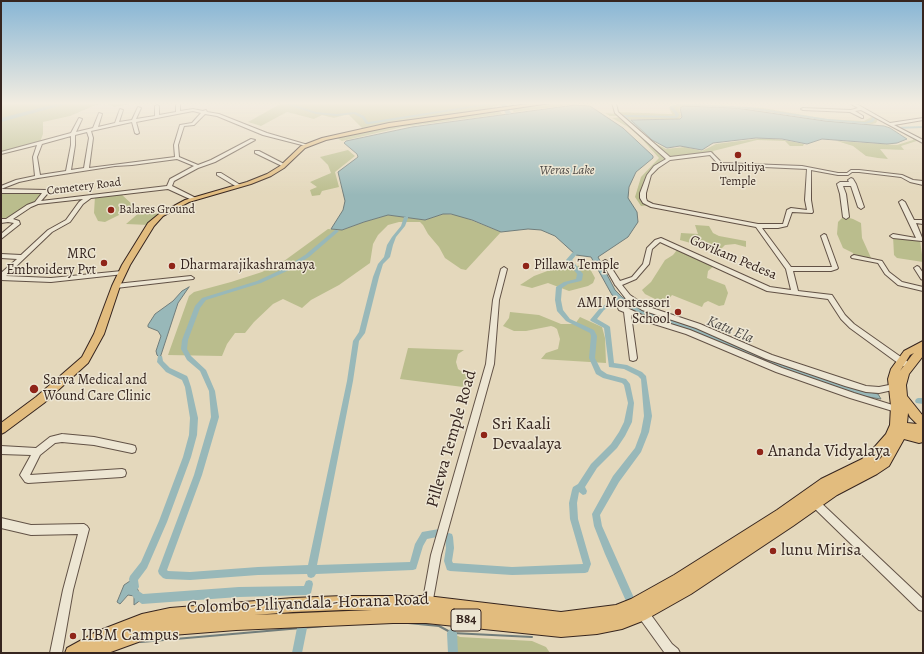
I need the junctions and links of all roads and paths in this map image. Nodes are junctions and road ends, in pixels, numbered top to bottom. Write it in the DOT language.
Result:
graph roads {
  1 [pos="73,134"];
  2 [pos="89,134"];
  3 [pos="179,134"];
  4 [pos="263,134"];
  5 [pos="346,134"];
  6 [pos="641,134"];
  7 [pos="907,134"];
  8 [pos="253,140"];
  9 [pos="40,142"];
  10 [pos="923,142"];
  11 [pos="306,145"];
  12 [pos="257,152"];
  13 [pos="1,153"];
  14 [pos="177,158"];
  15 [pos="670,159"];
  16 [pos="284,165"];
  17 [pos="196,167"];
  18 [pos="86,169"];
  19 [pos="809,169"];
  20 [pos="68,173"];
  21 [pos="220,174"];
  22 [pos="848,174"];
  23 [pos="38,177"];
  24 [pos="923,183"];
  25 [pos="853,184"];
  26 [pos="239,186"];
  27 [pos="169,187"];
  28 [pos="1,189"];
  29 [pos="89,197"];
  30 [pos="194,199"];
  31 [pos="902,202"];
  32 [pos="37,203"];
  33 [pos="861,207"];
  34 [pos="846,217"];
  35 [pos="8,220"];
  36 [pos="1,221"];
  37 [pos="912,221"];
  38 [pos="923,222"];
  39 [pos="758,226"];
  40 [pos="824,236"];
  41 [pos="893,236"];
  42 [pos="1,237"];
  43 [pos="922,240"];
  44 [pos="1,256"];
  45 [pos="22,257"];
  46 [pos="854,257"];
  47 [pos="605,262"];
  48 [pos="917,268"];
  49 [pos="504,269"];
  50 [pos="789,269"];
  51 [pos="122,273"];
  52 [pos="1,278"];
  53 [pos="191,278"];
  54 [pos="923,278"];
  55 [pos="617,284"];
  56 [pos="116,286"];
  57 [pos="923,289"];
  58 [pos="795,293"];
  59 [pos="923,344"];
  60 [pos="923,352"];
  61 [pos="633,358"];
  62 [pos="904,364"];
  63 [pos="894,387"];
  64 [pos="902,396"];
  65 [pos="896,409"];
  66 [pos="923,423"];
  67 [pos="1,429"];
  68 [pos="898,429"];
  69 [pos="922,435"];
  70 [pos="894,448"];
  71 [pos="132,449"];
  72 [pos="1,450"];
  73 [pos="37,452"];
  74 [pos="122,473"];
  75 [pos="815,502"];
  76 [pos="785,518"];
  77 [pos="1,523"];
  78 [pos="427,604"];
  79 [pos="923,606"];
  80 [pos="639,609"];
  81 [pos="56,653"];
  82 [pos="72,653"];
  83 [pos="94,653"];
  84 [pos="674,653"];
  1 -- 9 [label="street"];
  1 -- 20 [label="street"];
  2 -- 18 [label="street"];
  3 -- 14 [label="street"];
  4 -- 11 [label="street"];
  5 -- 11 [label="main road"];
  6 -- 15 [label="street"];
  7 -- 10 [label="street"];
  8 -- 17 [label="street"];
  9 -- 13 [label="street"];
  9 -- 23 [label="street"];
  11 -- 16 [label="main road"];
  12 -- 16 [label="street"];
  14 -- 17 [label="street"];
  14 -- 18 [label="street"];
  15 -- 19 [label="street"];
  15 -- 39 [label="street"];
  16 -- 26 [label="main road"];
  17 -- 27 [label="street"];
  18 -- 20 [label="street"];
  19 -- 22 [label="street"];
  19 -- 39 [label="street"];
  20 -- 23 [label="street"];
  21 -- 26 [label="street"];
  22 -- 24 [label="street"];
  22 -- 25 [label="street"];
  23 -- 28 [label="street"];
  25 -- 33 [label="street"];
  25 -- 34 [label="street"];
  26 -- 30 [label="main road"];
  27 -- 29 [label="street, Cemetery Road"];
  27 -- 30 [label="street"];
  28 -- 32 [label="street, Cemetery Road"];
  29 -- 32 [label="street, Cemetery Road"];
  29 -- 45 [label="street"];
  30 -- 51 [label="main road"];
  31 -- 37 [label="street"];
  32 -- 35 [label="street"];
  35 -- 36 [label="street"];
  35 -- 42 [label="street"];
  37 -- 38 [label="street"];
  37 -- 43 [label="street"];
  39 -- 50 [label="street"];
  40 -- 50 [label="street"];
  41 -- 43 [label="street"];
  44 -- 45 [label="street"];
  45 -- 52 [label="street"];
  46 -- 57 [label="street"];
  47 -- 55 [label="street"];
  48 -- 54 [label="street"];
  49 -- 78 [label="street, Pillewa Temple Road"];
  50 -- 58 [label="street"];
  51 -- 52 [label="street"];
  51 -- 56 [label="main road"];
  53 -- 56 [label="street"];
  55 -- 58 [label="street, Govikam Pedesa"];
  55 -- 63 [label="street"];
  56 -- 67 [label="main road"];
  58 -- 62 [label="street, Govikam Pedesa"];
  59 -- 62 [label="main road, Colombo-Piliyandala-Horana Road / B84"];
  60 -- 62 [label="main road, Colombo-Piliyandala-Horana Road / B84"];
  61 -- 65 [label="street"];
  62 -- 63 [label="main road, Colombo-Piliyandala-Horana Road / B84"];
  62 -- 64 [label="main road, Colombo-Piliyandala-Horana Road / B84"];
  63 -- 65 [label="main road, Colombo-Piliyandala-Horana Road / B84"];
  64 -- 66 [label="main road"];
  64 -- 68 [label="main road, Colombo-Piliyandala-Horana Road / B84"];
  65 -- 68 [label="main road, Colombo-Piliyandala-Horana Road / B84"];
  68 -- 69 [label="main road"];
  68 -- 70 [label="main road, Colombo-Piliyandala-Horana Road / B84"];
  68 -- 76 [label="main road, Colombo-Piliyandala-Horana Road / B84"];
  69 -- 70 [label="main road"];
  70 -- 75 [label="main road, Colombo-Piliyandala-Horana Road / B84"];
  71 -- 73 [label="street"];
  72 -- 73 [label="street"];
  73 -- 74 [label="street"];
  75 -- 76 [label="main road, Colombo-Piliyandala-Horana Road / B84"];
  75 -- 79 [label="street"];
  76 -- 80 [label="main road, Colombo-Piliyandala-Horana Road / B84"];
  77 -- 81 [label="street"];
  78 -- 80 [label="main road, Colombo-Piliyandala-Horana Road / B84"];
  78 -- 82 [label="main road, Colombo-Piliyandala-Horana Road / B84"];
  78 -- 83 [label="main road, Colombo-Piliyandala-Horana Road / B84"];
  80 -- 84 [label="street"];
}
